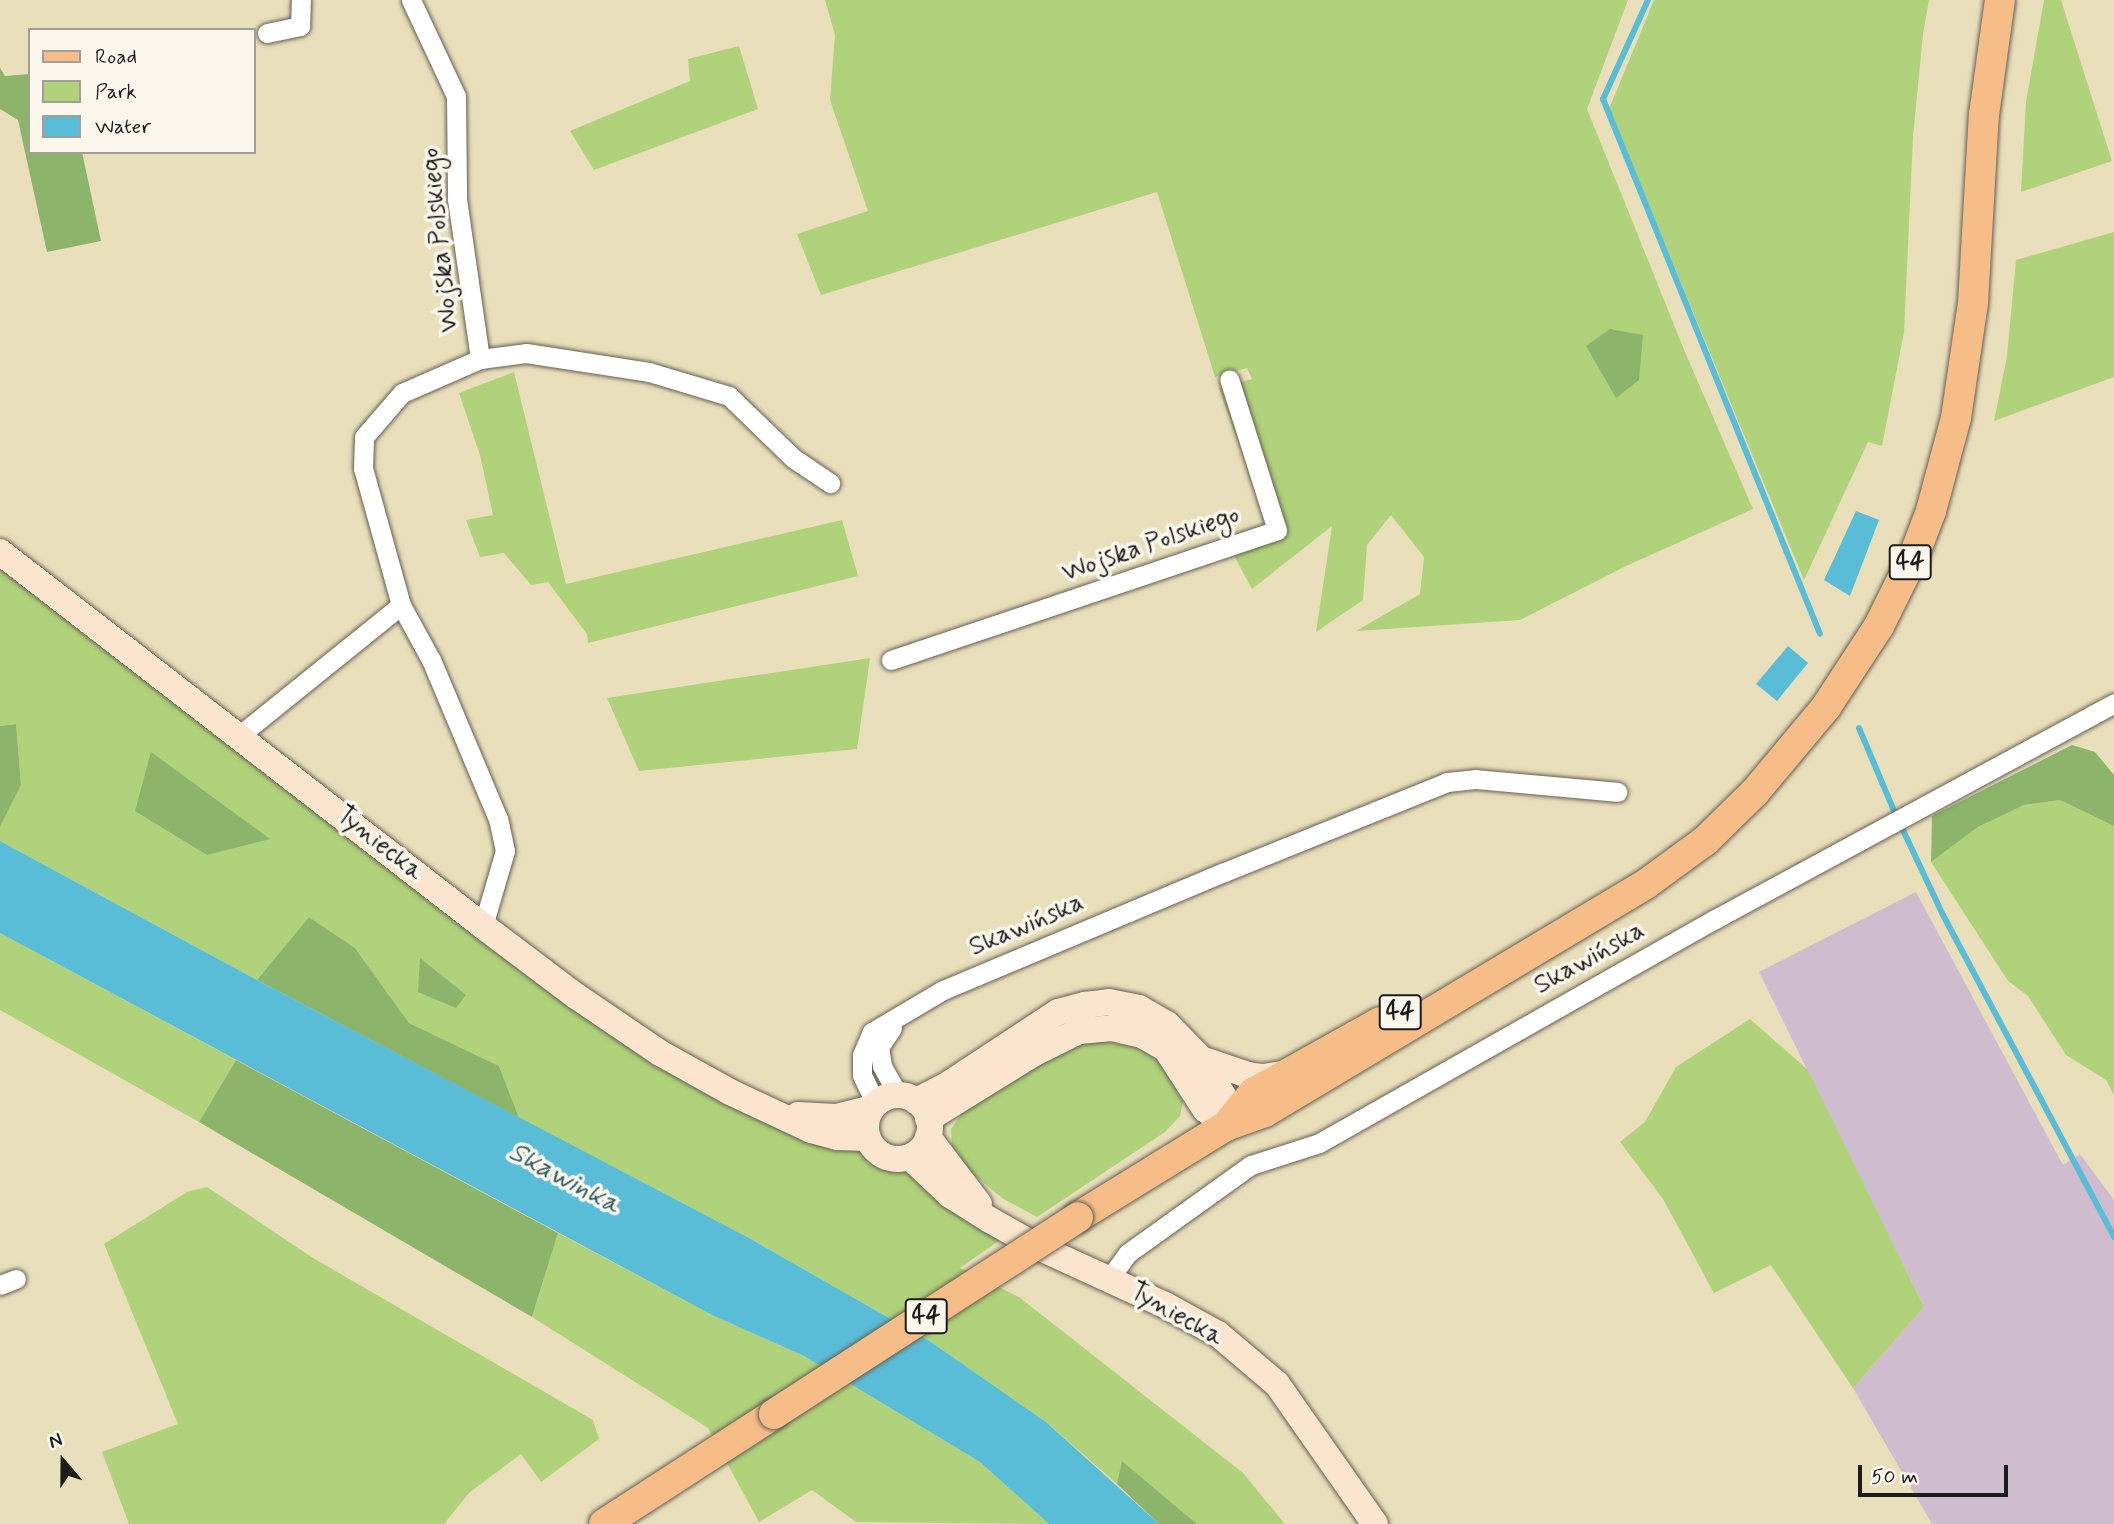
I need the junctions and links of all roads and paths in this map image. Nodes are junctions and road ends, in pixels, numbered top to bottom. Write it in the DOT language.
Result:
graph roads {
  1 [pos="301,0"];
  2 [pos="411,0"];
  3 [pos="2000,0"];
  4 [pos="267,33"];
  5 [pos="480,359"];
  6 [pos="1229,379"];
  7 [pos="830,483"];
  8 [pos="0,551"];
  9 [pos="401,605"];
  10 [pos="891,660"];
  11 [pos="2114,703"];
  12 [pos="240,735"];
  13 [pos="1617,792"];
  14 [pos="483,926"];
  15 [pos="1517,960"];
  16 [pos="1201,1059"];
  17 [pos="1288,1073"];
  18 [pos="903,1111"];
  19 [pos="775,1113"];
  20 [pos="1226,1126"];
  21 [pos="867,1138"];
  22 [pos="910,1157"];
  23 [pos="990,1220"];
  24 [pos="1110,1279"];
  25 [pos="604,1524"];
  26 [pos="1375,1524"];
  1 -- 4 [label="street"];
  2 -- 5 [label="street, Wojska Polskiego"];
  3 -- 15 [label="main road, 44"];
  5 -- 7 [label="street, Wojska Polskiego"];
  5 -- 9 [label="street, Wojska Polskiego"];
  6 -- 10 [label="street, Wojska Polskiego"];
  8 -- 12 [label="street, Tyniecka"];
  9 -- 12 [label="street"];
  9 -- 14 [label="street, Wojska Polskiego"];
  11 -- 24 [label="street, Skawińska"];
  12 -- 14 [label="street, Tyniecka"];
  13 -- 18 [label="street, Skawińska"];
  14 -- 19 [label="street, Tyniecka"];
  15 -- 17 [label="main road, 44"];
  15 -- 20 [label="main road, 44"];
  16 -- 17 [label="street"];
  16 -- 18 [label="street"];
  16 -- 20 [label="street"];
  17 -- 20 [label="main road, 44"];
  18 -- 19 [label="street, Tyniecka"];
  18 -- 20 [label="street"];
  18 -- 21 [label="street"];
  18 -- 22 [label="street"];
  18 -- 23 [label="street, Tyniecka"];
  19 -- 21 [label="street, Tyniecka"];
  20 -- 25 [label="main road, 44, bridge"];
  21 -- 22 [label="street"];
  22 -- 23 [label="street, Tyniecka"];
  23 -- 24 [label="street, Tyniecka"];
  24 -- 26 [label="street, Tyniecka"];
}
